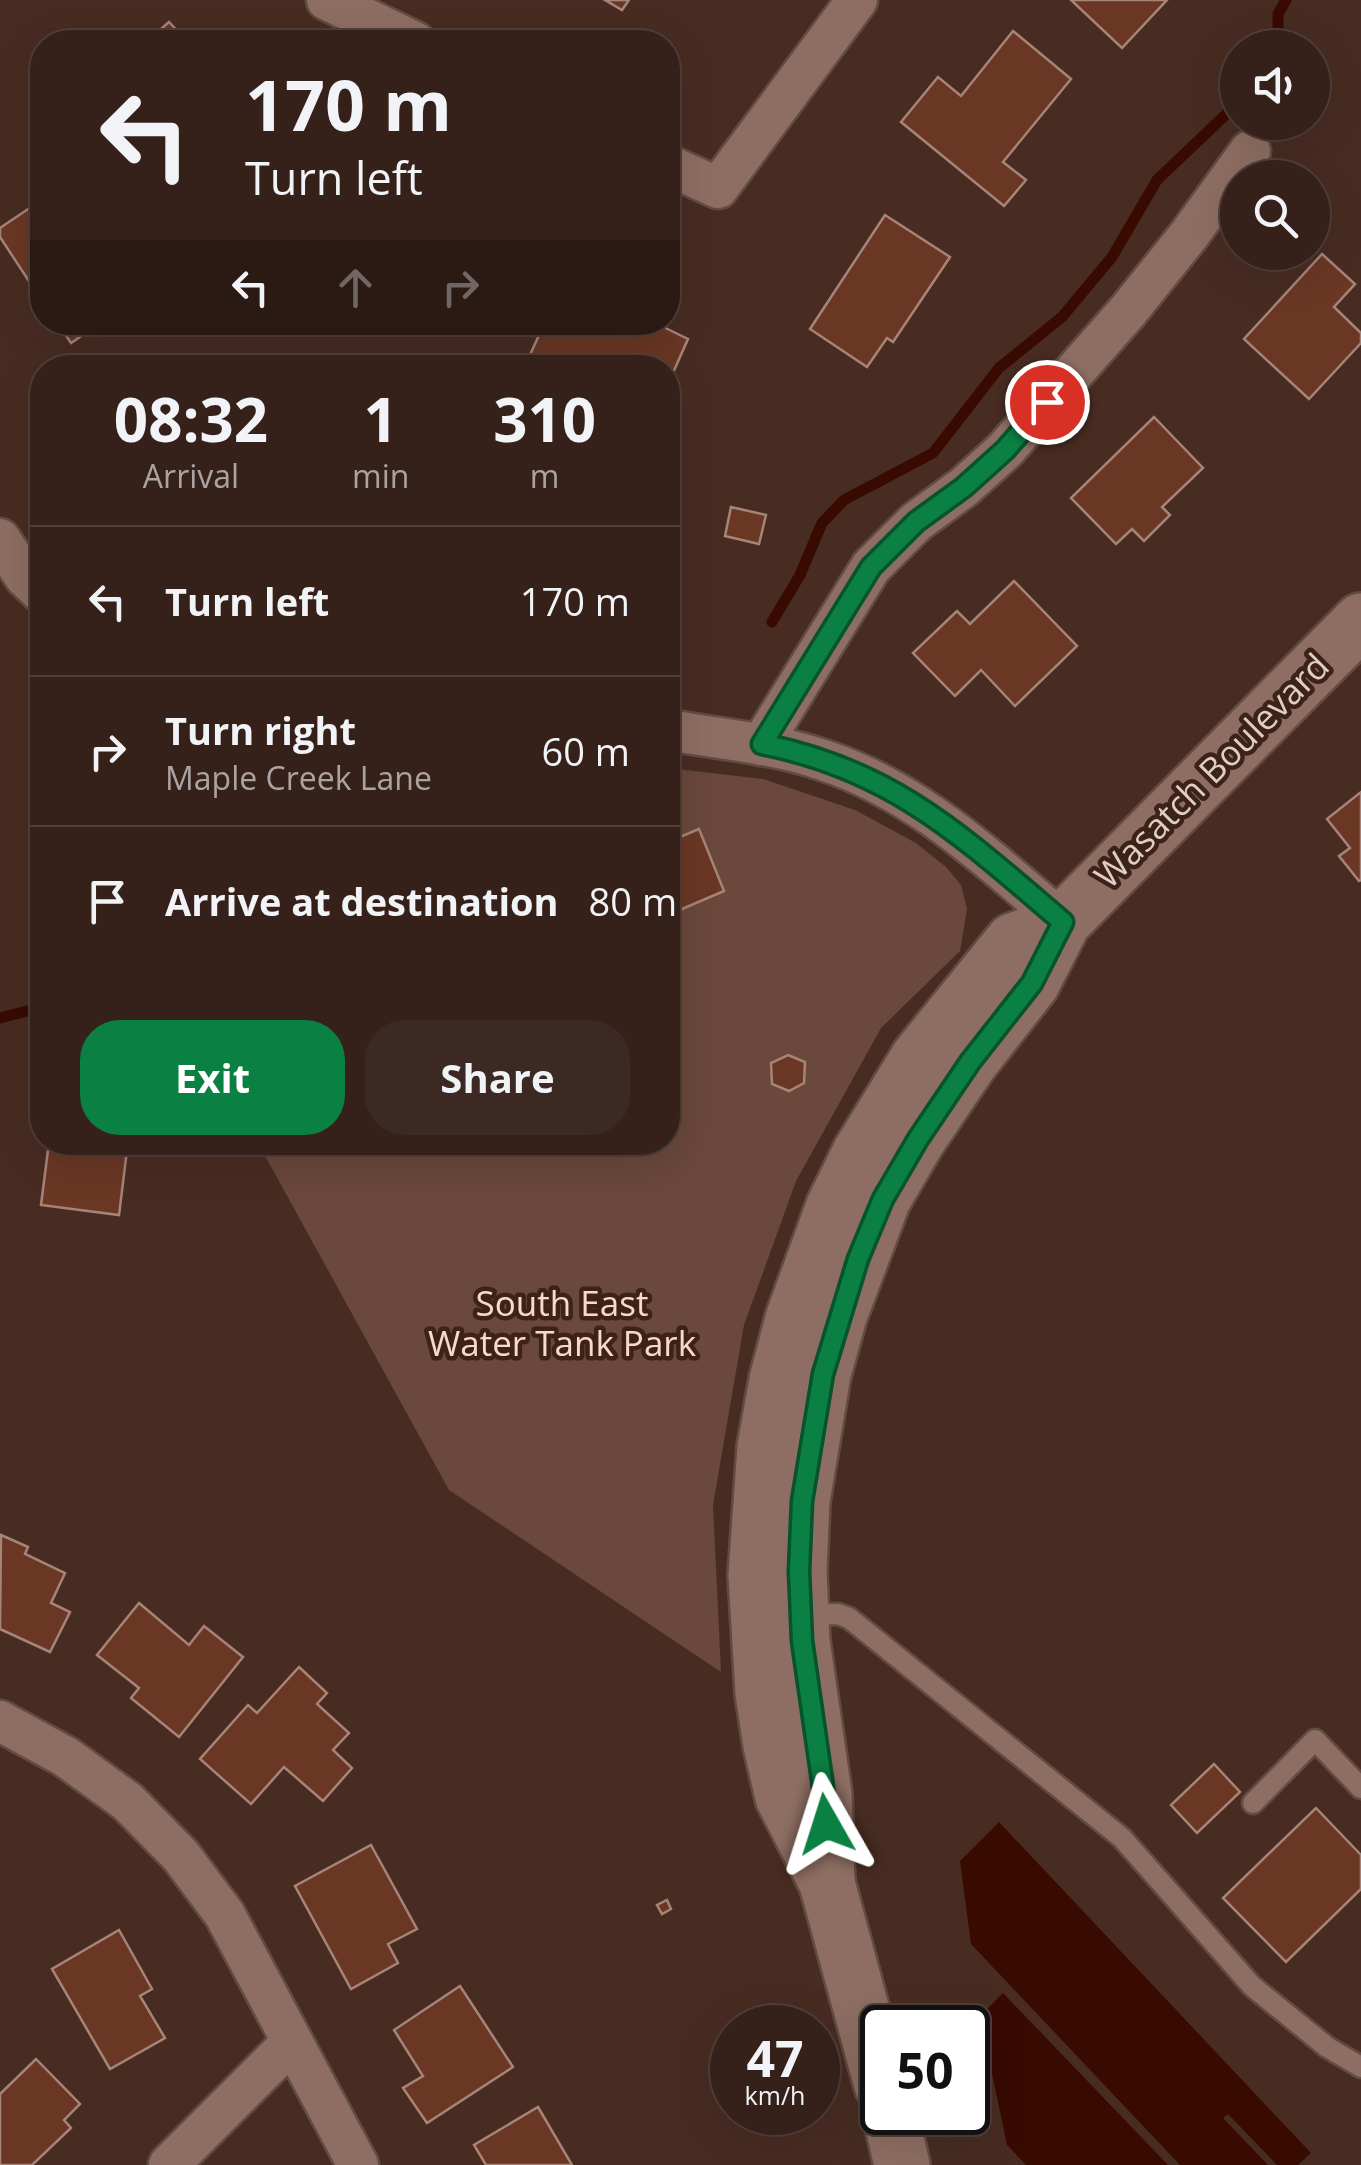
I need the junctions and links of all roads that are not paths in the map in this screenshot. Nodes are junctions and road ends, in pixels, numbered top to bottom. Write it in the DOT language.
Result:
graph roads {
  1 [pos="327,0"];
  2 [pos="857,0"];
  3 [pos="390,30"];
  4 [pos="1250,151"];
  5 [pos="680,171"];
  6 [pos="0,539"];
  7 [pos="22,588"];
  8 [pos="1361,620"];
  9 [pos="680,734"];
  10 [pos="762,744"];
  11 [pos="1063,922"];
  12 [pos="801,1615"];
  13 [pos="0,1721"];
  14 [pos="1361,1788"];
  15 [pos="1253,1803"];
  16 [pos="828,1884"];
  17 [pos="861,2005"];
  18 [pos="292,2042"];
  19 [pos="1361,2067"];
  20 [pos="895,2135"];
  21 [pos="169,2165"];
  22 [pos="358,2165"];
  23 [pos="902,2165"];
  1 -- 3 [label="street"];
  2 -- 5 [label="street"];
  4 -- 10 [label="street"];
  6 -- 7 [label="street"];
  8 -- 11 [label="main road, Wasatch Boulevard"];
  9 -- 10 [label="street"];
  10 -- 11 [label="street"];
  11 -- 12 [label="main road, Wasatch Boulevard"];
  11 -- 16 [label="main road, Wasatch Boulevard"];
  12 -- 16 [label="main road, Wasatch Boulevard"];
  12 -- 19 [label="lane"];
  13 -- 18 [label="street"];
  14 -- 15 [label="lane"];
  16 -- 17 [label="main road, Wasatch Boulevard"];
  18 -- 21 [label="street"];
  18 -- 22 [label="street"];
  20 -- 23 [label="main road"];
}
